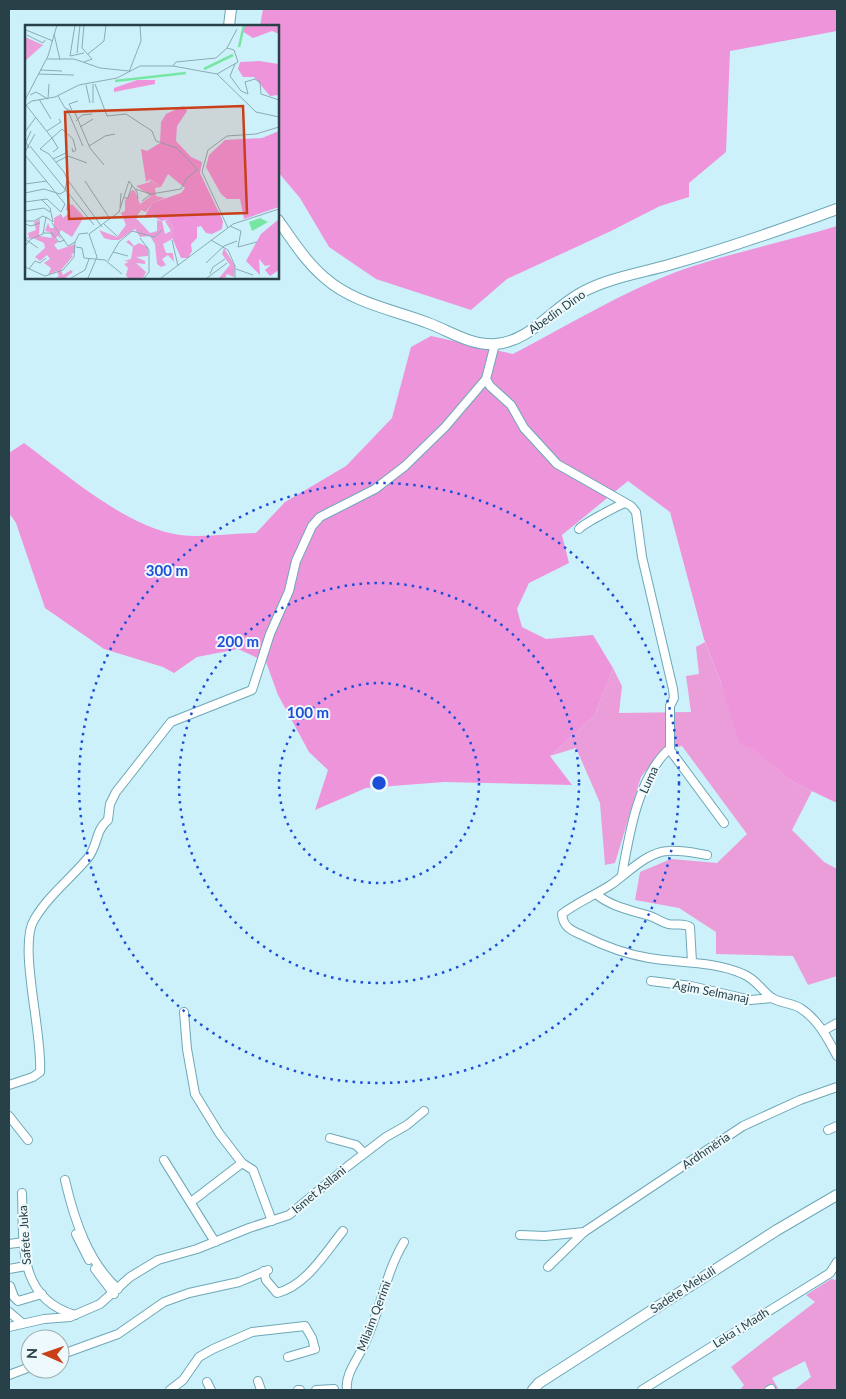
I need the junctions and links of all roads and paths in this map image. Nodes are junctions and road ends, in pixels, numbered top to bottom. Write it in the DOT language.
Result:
graph roads {
  1 [pos="231,9"];
  2 [pos="229,25"];
  3 [pos="837,209"];
  4 [pos="279,221"];
  5 [pos="495,344"];
  6 [pos="486,379"];
  7 [pos="625,503"];
  8 [pos="579,529"];
  9 [pos="670,750"];
  10 [pos="724,823"];
  11 [pos="707,854"];
  12 [pos="622,875"];
  13 [pos="596,894"];
  14 [pos="692,962"];
  15 [pos="651,981"];
  16 [pos="772,998"];
  17 [pos="184,1012"];
  18 [pos="837,1023"];
  19 [pos="823,1031"];
  20 [pos="837,1056"];
  21 [pos="9,1085"];
  22 [pos="837,1087"];
  23 [pos="424,1111"];
  24 [pos="9,1116"];
  25 [pos="837,1126"];
  26 [pos="828,1130"];
  27 [pos="330,1138"];
  28 [pos="28,1140"];
  29 [pos="364,1154"];
  30 [pos="164,1160"];
  31 [pos="242,1163"];
  32 [pos="65,1180"];
  33 [pos="22,1193"];
  34 [pos="837,1198"];
  35 [pos="191,1202"];
  36 [pos="272,1221"];
  37 [pos="343,1231"];
  38 [pos="584,1232"];
  39 [pos="76,1234"];
  40 [pos="520,1235"];
  41 [pos="24,1242"];
  42 [pos="215,1242"];
  43 [pos="404,1242"];
  44 [pos="9,1244"];
  45 [pos="837,1262"];
  46 [pos="26,1266"];
  47 [pos="548,1268"];
  48 [pos="9,1269"];
  49 [pos="834,1273"];
  50 [pos="10,1286"];
  51 [pos="116,1291"];
  52 [pos="42,1294"];
  53 [pos="9,1312"];
  54 [pos="74,1315"];
  55 [pos="22,1323"];
  56 [pos="9,1327"];
  57 [pos="70,1351"];
  58 [pos="288,1357"];
  59 [pos="258,1381"];
  60 [pos="334,1389"];
  61 [pos="170,1390"];
  62 [pos="261,1390"];
  63 [pos="316,1390"];
  64 [pos="347,1390"];
  65 [pos="533,1390"];
  66 [pos="642,1390"];
  1 -- 2 [label="street"];
  3 -- 5 [label="street, Abedin Dino"];
  4 -- 5 [label="street, Abedin Dino"];
  5 -- 6 [label="street"];
  6 -- 7 [label="street"];
  6 -- 21 [label="street"];
  7 -- 8 [label="street"];
  7 -- 9 [label="street"];
  9 -- 10 [label="street"];
  9 -- 12 [label="street, Luma"];
  11 -- 12 [label="street"];
  12 -- 13 [label="street"];
  13 -- 14 [label="street"];
  13 -- 14 [label="street"];
  14 -- 16 [label="street"];
  15 -- 16 [label="street, Agim Selmanaj"];
  16 -- 19 [label="street"];
  17 -- 31 [label="street"];
  18 -- 19 [label="street"];
  19 -- 20 [label="street"];
  22 -- 38 [label="street, Ardhmëria"];
  23 -- 29 [label="street, Ismet Asllani"];
  24 -- 28 [label="street"];
  25 -- 26 [label="street"];
  27 -- 29 [label="street"];
  29 -- 36 [label="street, Ismet Asllani"];
  30 -- 35 [label="street"];
  31 -- 35 [label="street"];
  31 -- 36 [label="street"];
  32 -- 51 [label="street"];
  33 -- 41 [label="street, Safete Juka"];
  34 -- 65 [label="street, Sadete Mekuli"];
  35 -- 42 [label="street"];
  36 -- 42 [label="street, Ismet Asllani"];
  37 -- 57 [label="street"];
  38 -- 40 [label="street, Ardhmëria"];
  38 -- 47 [label="street, Ardhmëria"];
  39 -- 51 [label="street"];
  41 -- 44 [label="street"];
  41 -- 46 [label="street, Safete Juka"];
  42 -- 51 [label="street, Ismet Asllani"];
  43 -- 64 [label="street, Milaim Qerimi"];
  45 -- 49 [label="street, Leka i Madh"];
  46 -- 48 [label="street"];
  46 -- 52 [label="street, Safete Juka"];
  49 -- 66 [label="street, Leka i Madh"];
  50 -- 52 [label="street"];
  51 -- 54 [label="street, Ismet Asllani"];
  52 -- 54 [label="street, Safete Juka"];
  53 -- 55 [label="street"];
  54 -- 55 [label="street, Ismet Asllani"];
  55 -- 56 [label="street, Ismet Asllani"];
  58 -- 61 [label="street"];
  59 -- 62 [label="street"];
  60 -- 63 [label="street"];
}
